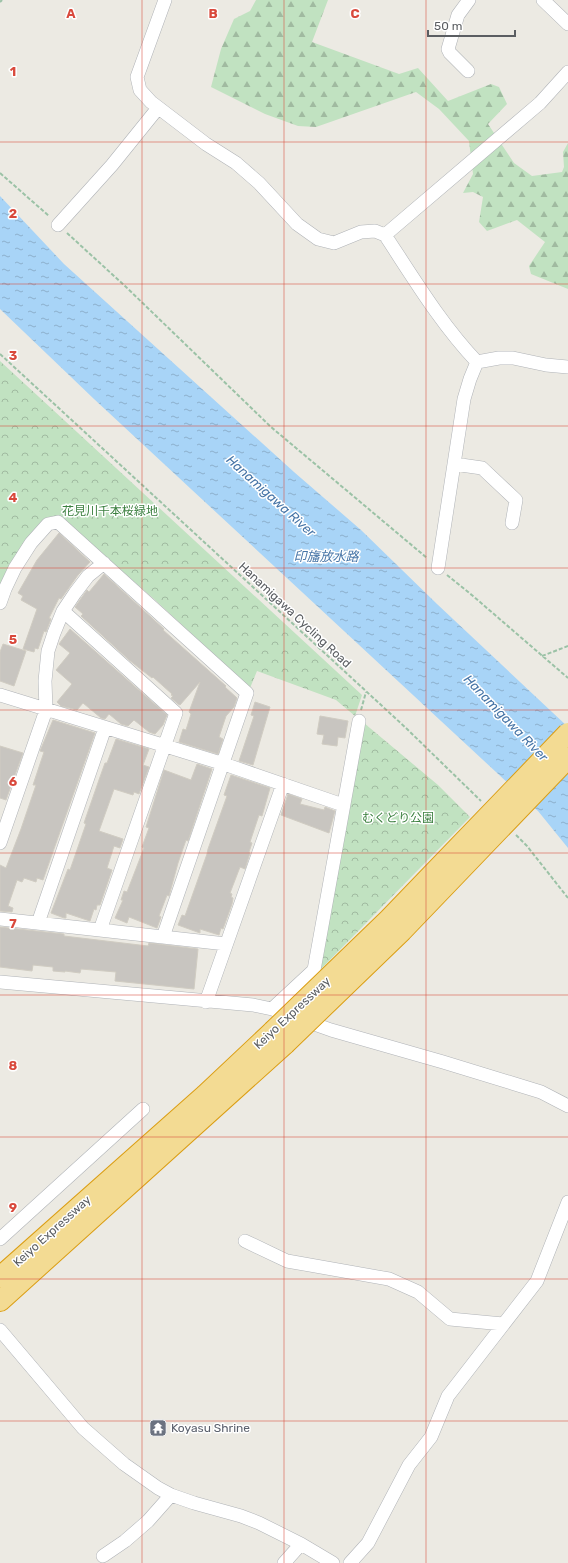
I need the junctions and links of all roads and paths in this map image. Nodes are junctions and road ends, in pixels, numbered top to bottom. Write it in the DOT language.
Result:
graph roads {
  1 [pos="166,0"];
  2 [pos="469,0"];
  3 [pos="543,0"];
  4 [pos="568,24"];
  5 [pos="468,71"];
  6 [pos="566,78"];
  7 [pos="158,108"];
  8 [pos="0,172"];
  9 [pos="58,225"];
  10 [pos="385,235"];
  11 [pos="0,354"];
  12 [pos="477,362"];
  13 [pos="568,367"];
  14 [pos="454,464"];
  15 [pos="512,523"];
  16 [pos="104,563"];
  17 [pos="438,568"];
  18 [pos="0,603"];
  19 [pos="63,611"];
  20 [pos="568,646"];
  21 [pos="542,656"];
  22 [pos="568,678"];
  23 [pos="366,692"];
  24 [pos="0,695"];
  25 [pos="46,710"];
  26 [pos="359,721"];
  27 [pos="105,728"];
  28 [pos="568,733"];
  29 [pos="165,745"];
  30 [pos="568,758"];
  31 [pos="224,764"];
  32 [pos="283,784"];
  33 [pos="481,801"];
  34 [pos="343,805"];
  35 [pos="516,835"];
  36 [pos="0,843"];
  37 [pos="568,898"];
  38 [pos="0,918"];
  39 [pos="38,923"];
  40 [pos="100,930"];
  41 [pos="163,937"];
  42 [pos="226,944"];
  43 [pos="0,982"];
  44 [pos="206,1002"];
  45 [pos="272,1009"];
  46 [pos="279,1037"];
  47 [pos="568,1106"];
  48 [pos="143,1110"];
  49 [pos="568,1202"];
  50 [pos="0,1239"];
  51 [pos="245,1241"];
  52 [pos="0,1277"];
  53 [pos="0,1301"];
  54 [pos="503,1324"];
  55 [pos="1,1331"];
  56 [pos="171,1495"];
  57 [pos="301,1544"];
  58 [pos="103,1556"];
  59 [pos="284,1563"];
  60 [pos="333,1563"];
  61 [pos="350,1563"];
  1 -- 7 [label="street"];
  2 -- 5 [label="street"];
  3 -- 4 [label="street"];
  6 -- 10 [label="street"];
  7 -- 9 [label="street"];
  7 -- 10 [label="street"];
  8 -- 9 [label="path"];
  9 -- 17 [label="path"];
  10 -- 12 [label="street"];
  11 -- 23 [label="path, Hanamigawa Cycling Road"];
  12 -- 13 [label="street"];
  12 -- 14 [label="street"];
  14 -- 15 [label="street"];
  14 -- 17 [label="street"];
  16 -- 18 [label="street"];
  16 -- 19 [label="street"];
  16 -- 31 [label="street"];
  17 -- 21 [label="path"];
  19 -- 25 [label="street"];
  19 -- 29 [label="street"];
  20 -- 21 [label="path"];
  21 -- 22 [label="path"];
  23 -- 26 [label="path"];
  23 -- 33 [label="path, Hanamigawa Cycling Road"];
  24 -- 25 [label="street"];
  25 -- 27 [label="street"];
  25 -- 36 [label="street"];
  26 -- 34 [label="street"];
  27 -- 29 [label="street"];
  27 -- 39 [label="street"];
  28 -- 46 [label="highway, Keiyo Expressway, bridge"];
  29 -- 31 [label="street"];
  29 -- 40 [label="street"];
  30 -- 46 [label="highway, Keiyo Expressway, bridge"];
  31 -- 32 [label="street"];
  31 -- 41 [label="street"];
  32 -- 34 [label="street"];
  32 -- 42 [label="street"];
  34 -- 45 [label="street"];
  35 -- 37 [label="path"];
  38 -- 39 [label="street"];
  39 -- 40 [label="street"];
  40 -- 41 [label="street"];
  41 -- 42 [label="street"];
  42 -- 44 [label="street"];
  43 -- 44 [label="street"];
  44 -- 45 [label="street"];
  45 -- 47 [label="street"];
  46 -- 52 [label="highway, Keiyo Expressway"];
  46 -- 53 [label="highway, Keiyo Expressway"];
  48 -- 50 [label="street"];
  49 -- 54 [label="street"];
  51 -- 54 [label="street"];
  54 -- 61 [label="street"];
  55 -- 56 [label="street"];
  56 -- 57 [label="street"];
  56 -- 58 [label="street"];
  57 -- 59 [label="street"];
  57 -- 60 [label="street"];
}
